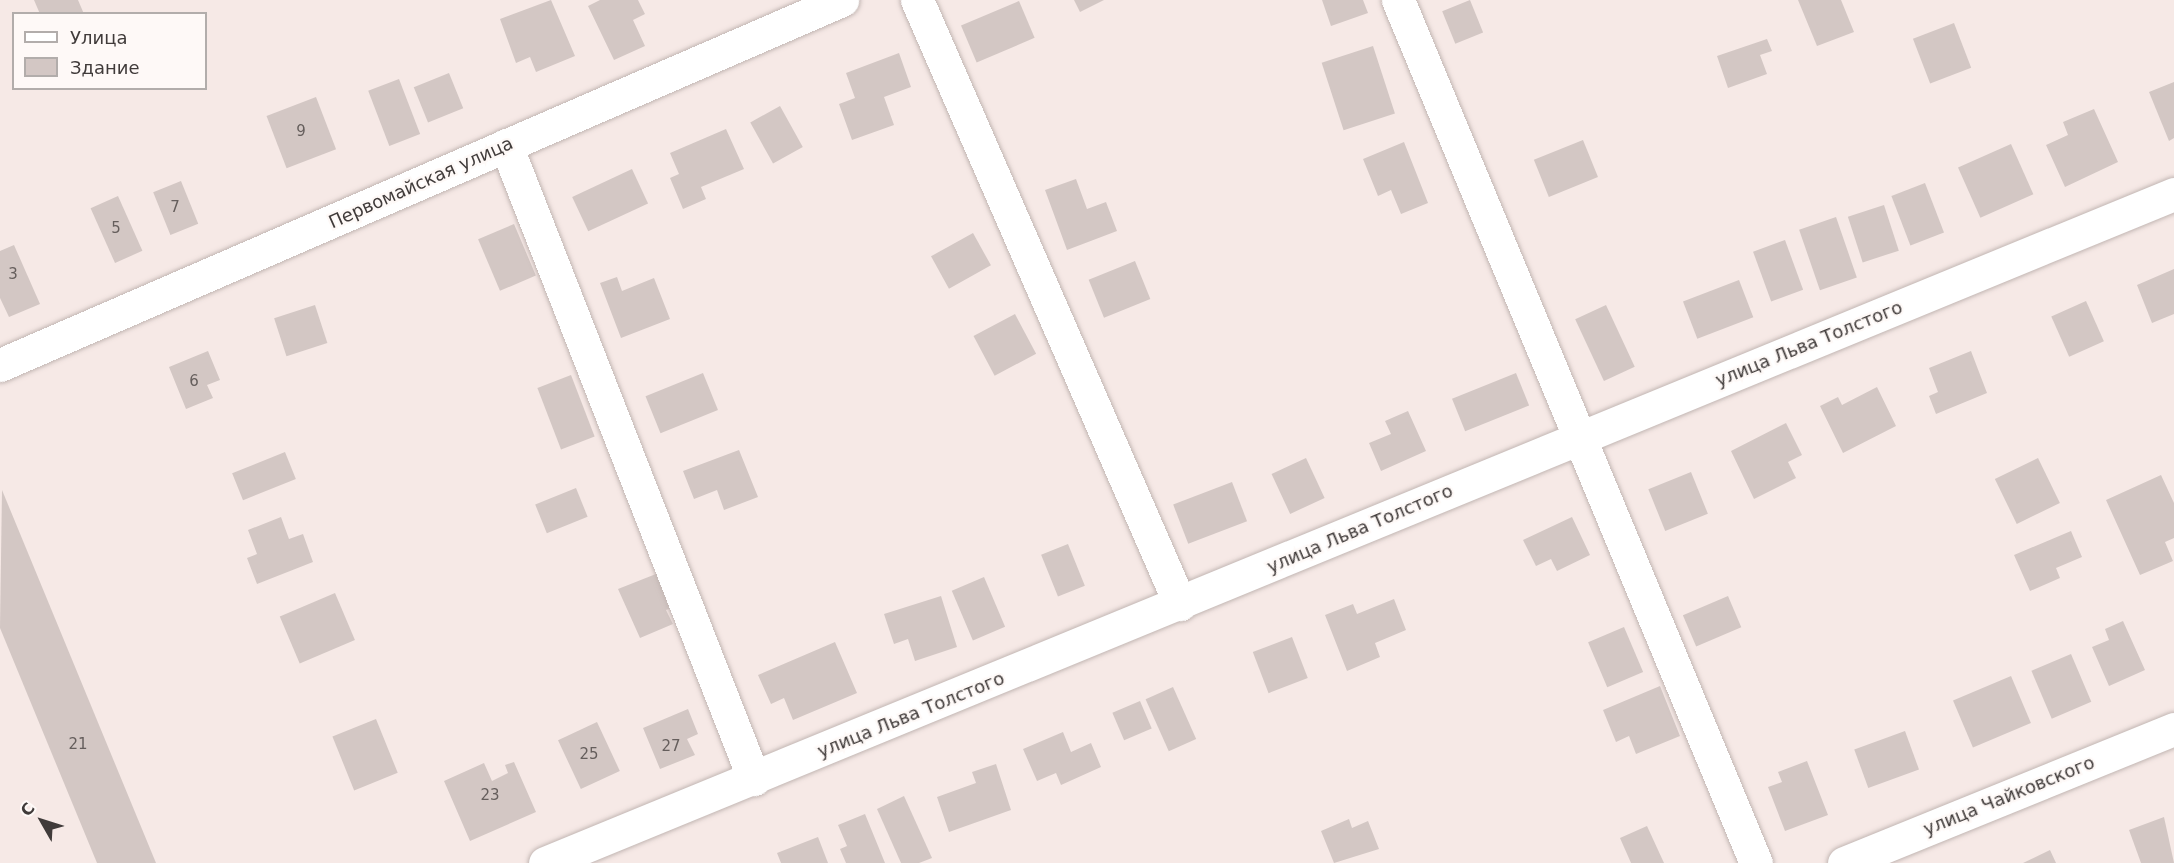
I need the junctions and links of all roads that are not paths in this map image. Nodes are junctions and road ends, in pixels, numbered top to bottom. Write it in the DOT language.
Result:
graph roads {
  1 [pos="842,0"];
  2 [pos="917,0"];
  3 [pos="1398,0"];
  4 [pos="507,146"];
  5 [pos="2174,194"];
  6 [pos="0,365"];
  7 [pos="1579,437"];
  8 [pos="1180,604"];
  9 [pos="2174,729"];
  10 [pos="754,778"];
  11 [pos="545,863"];
  12 [pos="1755,863"];
  13 [pos="1844,863"];
  1 -- 4 [label="street, Первомайская улица"];
  2 -- 8 [label="street"];
  3 -- 7 [label="street"];
  4 -- 6 [label="street, Первомайская улица"];
  4 -- 10 [label="street"];
  5 -- 7 [label="street, улица Льва Толстого"];
  7 -- 8 [label="street, улица Льва Толстого"];
  7 -- 12 [label="street"];
  8 -- 10 [label="street, улица Льва Толстого"];
  9 -- 13 [label="street, улица Чайковского"];
  10 -- 11 [label="street, улица Льва Толстого"];
}
